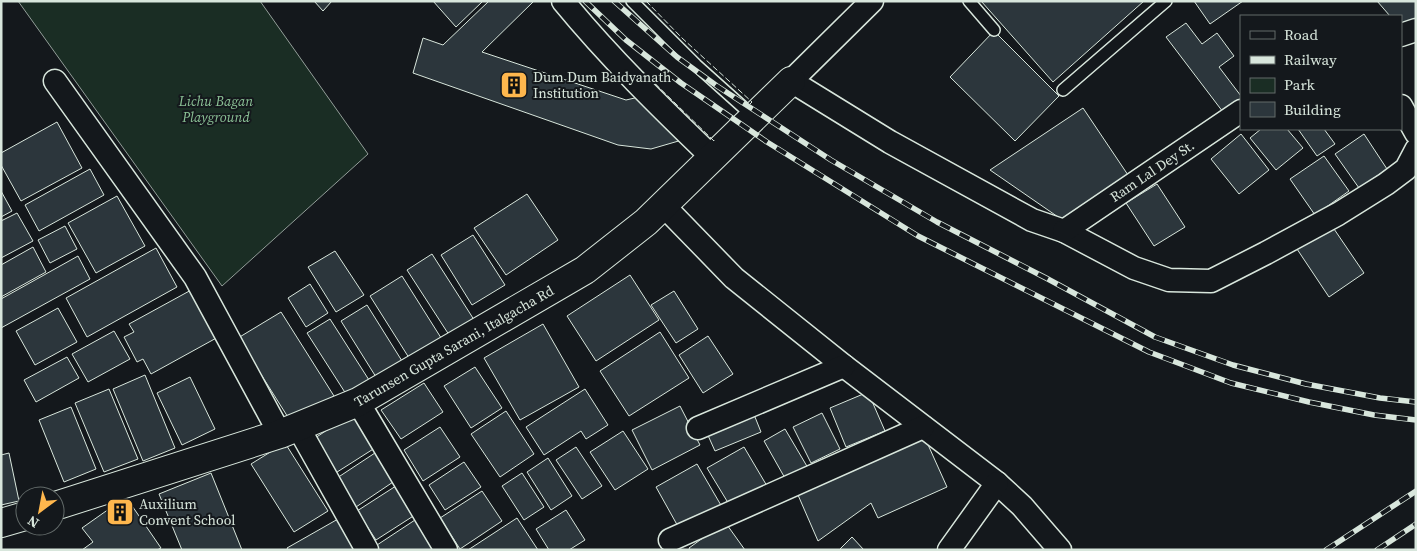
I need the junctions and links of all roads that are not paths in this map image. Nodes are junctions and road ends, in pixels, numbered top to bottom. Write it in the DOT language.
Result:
graph roads {
  1 [pos="562,1"];
  2 [pos="632,1"];
  3 [pos="872,1"];
  4 [pos="969,1"];
  5 [pos="1166,1"];
  6 [pos="994,30"];
  7 [pos="1416,30"];
  8 [pos="1402,35"];
  9 [pos="56,81"];
  10 [pos="791,81"];
  11 [pos="1063,90"];
  12 [pos="1402,108"];
  13 [pos="1240,112"];
  14 [pos="754,117"];
  15 [pos="1416,133"];
  16 [pos="1416,150"];
  17 [pos="713,158"];
  18 [pos="663,206"];
  19 [pos="1064,231"];
  20 [pos="844,366"];
  21 [pos="358,402"];
  22 [pos="922,426"];
  23 [pos="698,428"];
  24 [pos="289,431"];
  25 [pos="997,483"];
  26 [pos="65,503"];
  27 [pos="15,519"];
  28 [pos="1,523"];
  29 [pos="670,540"];
  30 [pos="367,550"];
  31 [pos="446,550"];
  32 [pos="949,550"];
  33 [pos="1060,550"];
  1 -- 17 [label="street"];
  2 -- 14 [label="lane"];
  3 -- 10 [label="street"];
  4 -- 6 [label="lane"];
  5 -- 11 [label="lane"];
  7 -- 8 [label="street"];
  9 -- 24 [label="street"];
  10 -- 14 [label="street, Tarunsen Gupta Sarani, Italgacha Rd"];
  10 -- 19 [label="street"];
  12 -- 15 [label="street"];
  13 -- 19 [label="street, Ram Lal Dey St."];
  14 -- 17 [label="street, Tarunsen Gupta Sarani, Italgacha Rd"];
  16 -- 19 [label="street"];
  17 -- 18 [label="street, Tarunsen Gupta Sarani, Italgacha Rd"];
  18 -- 20 [label="street"];
  18 -- 21 [label="street, Tarunsen Gupta Sarani, Italgacha Rd"];
  20 -- 22 [label="street"];
  20 -- 23 [label="street"];
  21 -- 24 [label="street, Tarunsen Gupta Sarani, Italgacha Rd"];
  21 -- 31 [label="street"];
  22 -- 25 [label="street"];
  22 -- 29 [label="street"];
  24 -- 26 [label="street, Tarunsen Gupta Sarani, Italgacha Rd"];
  24 -- 30 [label="street"];
  25 -- 32 [label="street"];
  25 -- 33 [label="street"];
  27 -- 28 [label="street"];
}
